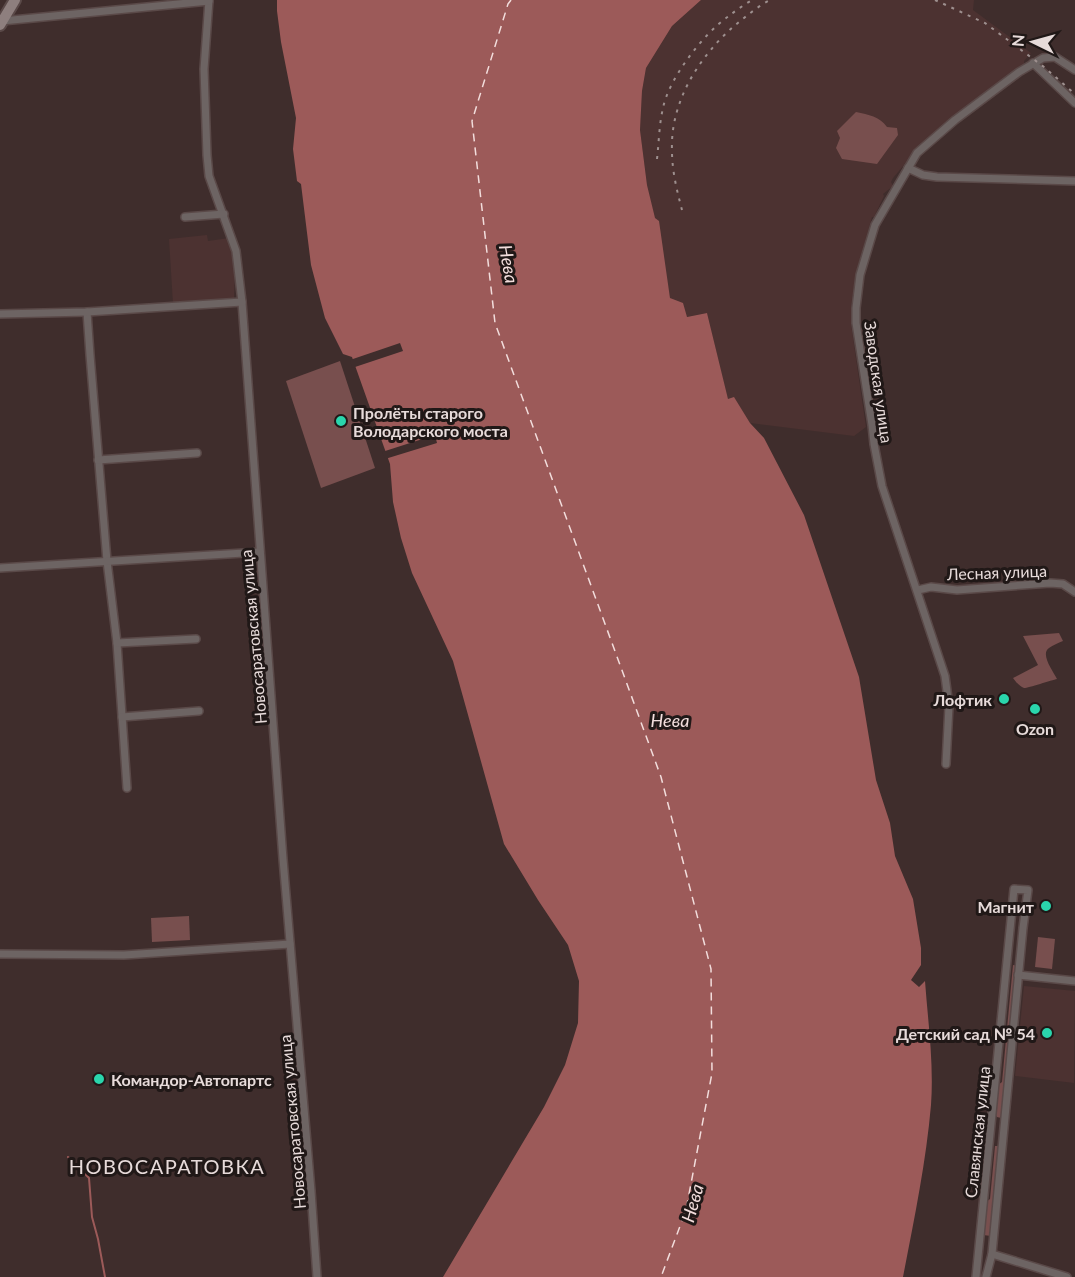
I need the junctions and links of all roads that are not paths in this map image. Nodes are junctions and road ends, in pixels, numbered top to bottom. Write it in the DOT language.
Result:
graph roads {
  1 [pos="15,0"];
  2 [pos="209,0"];
  3 [pos="1,23"];
  4 [pos="1034,63"];
  5 [pos="1075,70"];
  6 [pos="1075,103"];
  7 [pos="908,168"];
  8 [pos="1075,181"];
  9 [pos="224,214"];
  10 [pos="184,217"];
  11 [pos="242,302"];
  12 [pos="87,312"];
  13 [pos="0,314"];
  14 [pos="197,453"];
  15 [pos="98,460"];
  16 [pos="260,552"];
  17 [pos="107,561"];
  18 [pos="0,568"];
  19 [pos="918,590"];
  20 [pos="1075,592"];
  21 [pos="196,639"];
  22 [pos="117,643"];
  23 [pos="199,711"];
  24 [pos="122,717"];
  25 [pos="946,764"];
  26 [pos="127,788"];
  27 [pos="290,944"];
  28 [pos="0,954"];
  29 [pos="1018,975"];
  30 [pos="1075,981"];
  31 [pos="991,1125"];
  32 [pos="1004,1126"];
  33 [pos="992,1254"];
  34 [pos="317,1277"];
  35 [pos="976,1277"];
  36 [pos="986,1277"];
  37 [pos="1067,1277"];
  1 -- 3 [label="main road"];
  2 -- 3 [label="street"];
  2 -- 9 [label="street, Новосаратовская улица"];
  4 -- 5 [label="street"];
  4 -- 6 [label="street"];
  4 -- 7 [label="street, Заводская улица"];
  7 -- 8 [label="street"];
  7 -- 19 [label="street, Заводская улица"];
  9 -- 10 [label="street"];
  9 -- 11 [label="street, Новосаратовская улица"];
  11 -- 12 [label="street"];
  11 -- 16 [label="street, Новосаратовская улица"];
  12 -- 13 [label="street"];
  12 -- 15 [label="street"];
  14 -- 15 [label="street"];
  15 -- 17 [label="street"];
  16 -- 17 [label="street"];
  16 -- 27 [label="street, Новосаратовская улица"];
  17 -- 18 [label="street"];
  17 -- 22 [label="street"];
  19 -- 20 [label="street, Лесная улица"];
  19 -- 25 [label="street, Заводская улица"];
  21 -- 22 [label="street"];
  22 -- 24 [label="street"];
  23 -- 24 [label="street"];
  24 -- 26 [label="street"];
  27 -- 28 [label="street"];
  27 -- 34 [label="street, Новосаратовская улица"];
  29 -- 30 [label="street"];
  29 -- 31 [label="street, Славянская улица"];
  29 -- 32 [label="street, Славянская улица"];
  31 -- 32 [label="street"];
  31 -- 35 [label="street, Славянская улица"];
  32 -- 33 [label="street, Славянская улица"];
  33 -- 36 [label="street, Славянская улица"];
  33 -- 37 [label="street"];
}
